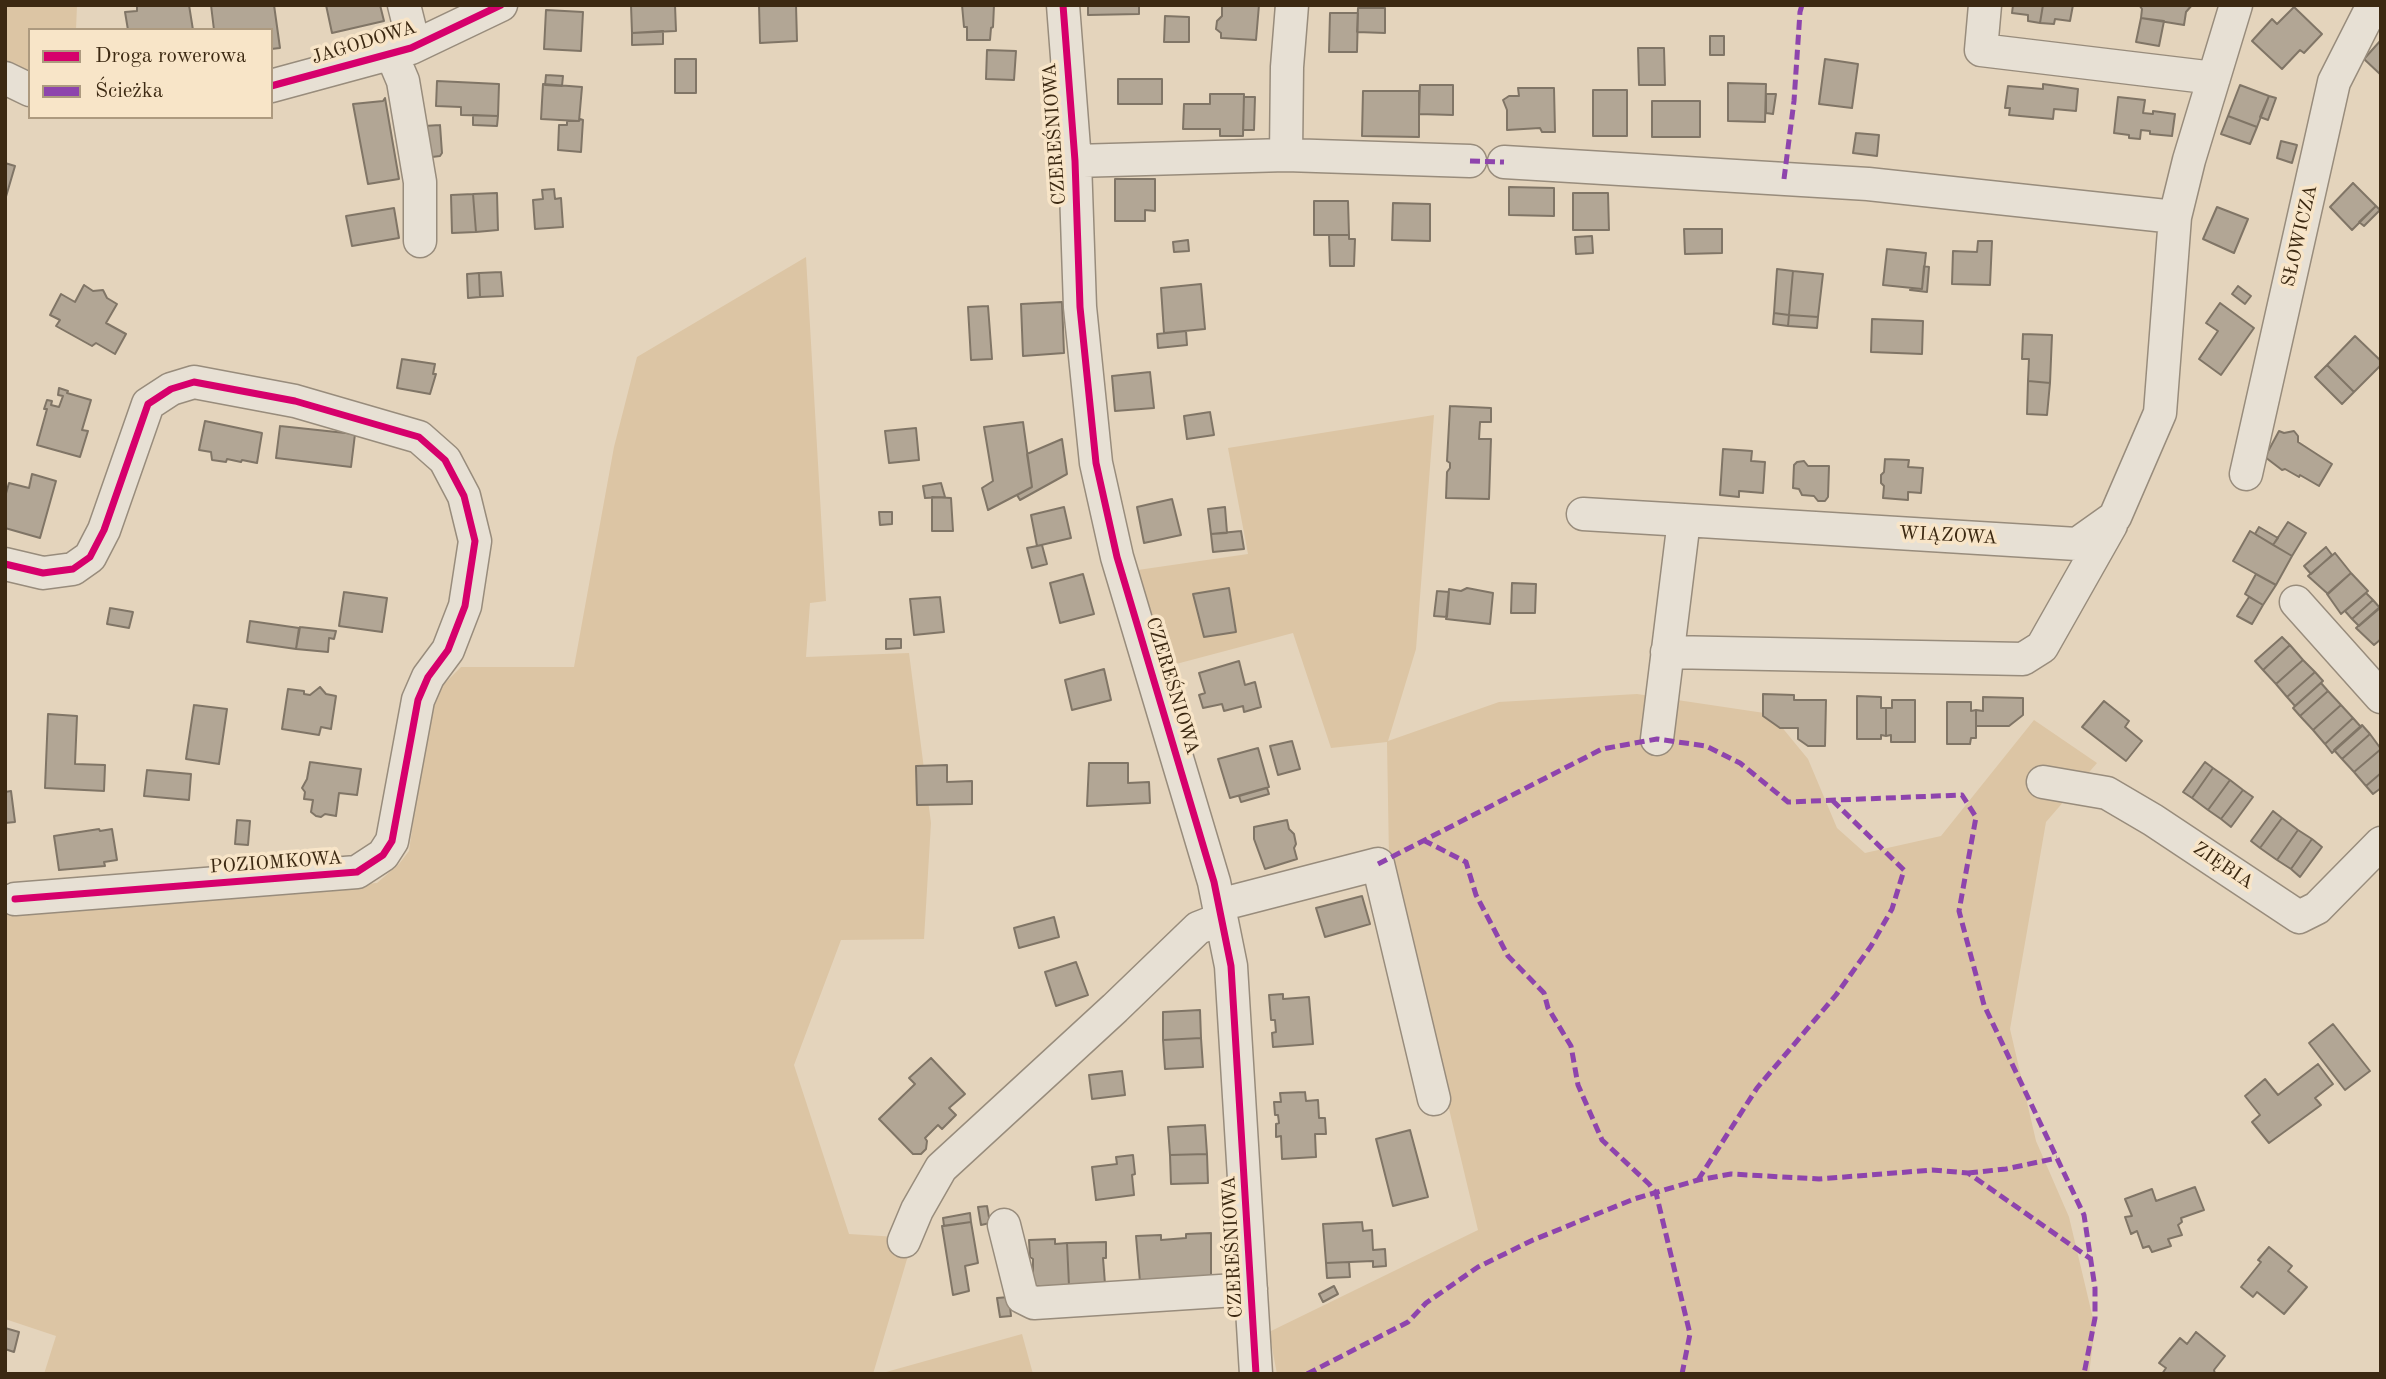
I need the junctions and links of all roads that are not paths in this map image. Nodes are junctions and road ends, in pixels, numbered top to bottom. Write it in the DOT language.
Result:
graph roads {
  1 [pos="404,5"];
  2 [pos="501,5"];
  3 [pos="1063,5"];
  4 [pos="1292,5"];
  5 [pos="1985,5"];
  6 [pos="2236,5"];
  7 [pos="2373,5"];
  8 [pos="402,52"];
  9 [pos="5,78"];
  10 [pos="2214,78"];
  11 [pos="273,85"];
  12 [pos="28,89"];
  13 [pos="1286,155"];
  14 [pos="1074,161"];
  15 [pos="1470,161"];
  16 [pos="1504,162"];
  17 [pos="2175,217"];
  18 [pos="420,241"];
  19 [pos="2246,474"];
  20 [pos="1583,514"];
  21 [pos="2115,517"];
  22 [pos="1684,520"];
  23 [pos="5,565"];
  24 [pos="2296,602"];
  25 [pos="1667,652"];
  26 [pos="2381,697"];
  27 [pos="1657,739"];
  28 [pos="2043,782"];
  29 [pos="2381,843"];
  30 [pos="15,899"];
  31 [pos="1220,912"];
  32 [pos="1434,1099"];
  33 [pos="1004,1225"];
  34 [pos="904,1241"];
  35 [pos="1251,1289"];
  36 [pos="1256,1374"];
  1 -- 8 [label="street"];
  2 -- 8 [label="street, JAGODOWA"];
  3 -- 14 [label="street, CZEREŚNIOWA"];
  4 -- 13 [label="street"];
  5 -- 10 [label="street"];
  6 -- 10 [label="street"];
  7 -- 19 [label="street, SŁOWICZA"];
  8 -- 11 [label="street, JAGODOWA"];
  8 -- 18 [label="street"];
  9 -- 12 [label="street"];
  10 -- 17 [label="street"];
  13 -- 14 [label="street, CZEREŚNIOWA"];
  13 -- 15 [label="street, CZEREŚNIOWA"];
  14 -- 31 [label="street, CZEREŚNIOWA"];
  16 -- 17 [label="street"];
  17 -- 21 [label="street"];
  20 -- 22 [label="street, WIĄZOWA"];
  21 -- 22 [label="street, WIĄZOWA"];
  21 -- 25 [label="street"];
  22 -- 25 [label="street"];
  23 -- 30 [label="street, POZIOMKOWA"];
  24 -- 26 [label="street"];
  25 -- 27 [label="street"];
  28 -- 29 [label="street, ZIĘBIA"];
  31 -- 32 [label="street"];
  31 -- 34 [label="street"];
  31 -- 35 [label="street, CZEREŚNIOWA"];
  33 -- 35 [label="street"];
  35 -- 36 [label="street, CZEREŚNIOWA"];
}
